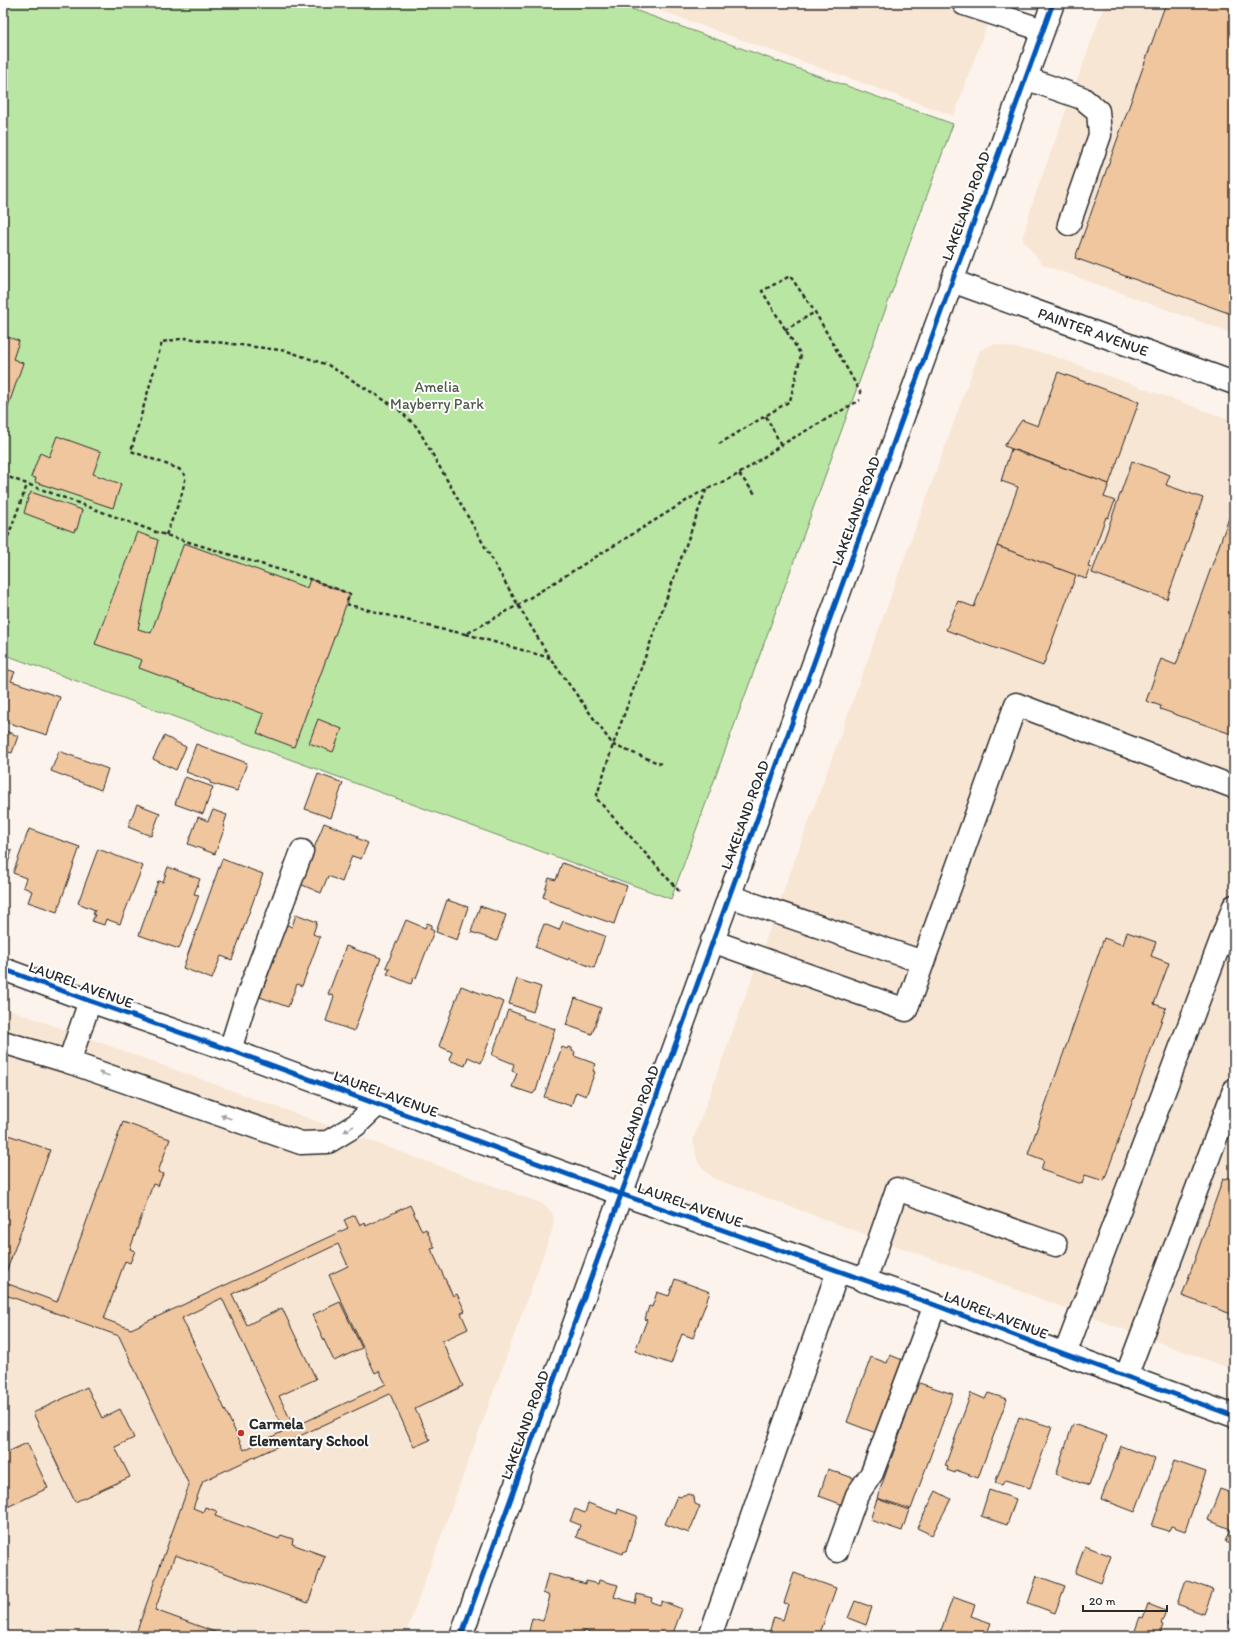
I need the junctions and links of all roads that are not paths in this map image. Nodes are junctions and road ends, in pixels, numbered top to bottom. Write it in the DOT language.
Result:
graph roads {
  1 [pos="963,3"];
  2 [pos="1053,3"];
  3 [pos="1043,30"];
  4 [pos="1025,78"];
  5 [pos="1069,224"];
  6 [pos="952,281"];
  7 [pos="1234,383"];
  8 [pos="1234,787"];
  9 [pos="302,851"];
  10 [pos="729,896"];
  11 [pos="1234,906"];
  12 [pos="712,941"];
  13 [pos="923,962"];
  14 [pos="3,969"];
  15 [pos="90,1002"];
  16 [pos="3,1042"];
  17 [pos="230,1050"];
  18 [pos="69,1062"];
  19 [pos="1234,1090"];
  20 [pos="378,1104"];
  21 [pos="621,1194"];
  22 [pos="1056,1245"];
  23 [pos="838,1271"];
  24 [pos="865,1281"];
  25 [pos="935,1305"];
  26 [pos="1065,1354"];
  27 [pos="1126,1377"];
  28 [pos="1234,1416"];
  29 [pos="837,1551"];
  30 [pos="461,1636"];
  31 [pos="710,1636"];
  1 -- 3 [label="street"];
  2 -- 3 [label="street, LAKELAND ROAD"];
  3 -- 4 [label="street, LAKELAND ROAD"];
  4 -- 5 [label="street"];
  4 -- 6 [label="street, LAKELAND ROAD"];
  6 -- 7 [label="street, PAINTER AVENUE"];
  6 -- 10 [label="street, LAKELAND ROAD"];
  8 -- 13 [label="street"];
  9 -- 17 [label="street"];
  10 -- 12 [label="street, LAKELAND ROAD"];
  10 -- 13 [label="street"];
  11 -- 26 [label="street"];
  12 -- 13 [label="street"];
  12 -- 21 [label="street, LAKELAND ROAD"];
  14 -- 15 [label="street, LAUREL AVENUE"];
  15 -- 17 [label="street, LAUREL AVENUE"];
  15 -- 18 [label="street"];
  16 -- 18 [label="street"];
  17 -- 20 [label="street, LAUREL AVENUE"];
  20 -- 18 [label="street, one-way"];
  19 -- 27 [label="street"];
  20 -- 21 [label="street, LAUREL AVENUE"];
  21 -- 23 [label="street, LAUREL AVENUE"];
  21 -- 30 [label="street, LAKELAND ROAD"];
  22 -- 24 [label="street"];
  23 -- 24 [label="street, LAUREL AVENUE"];
  23 -- 31 [label="street"];
  24 -- 25 [label="street, LAUREL AVENUE"];
  25 -- 26 [label="street, LAUREL AVENUE"];
  25 -- 29 [label="street"];
  26 -- 27 [label="street, LAUREL AVENUE"];
  27 -- 28 [label="street, LAUREL AVENUE"];
}
